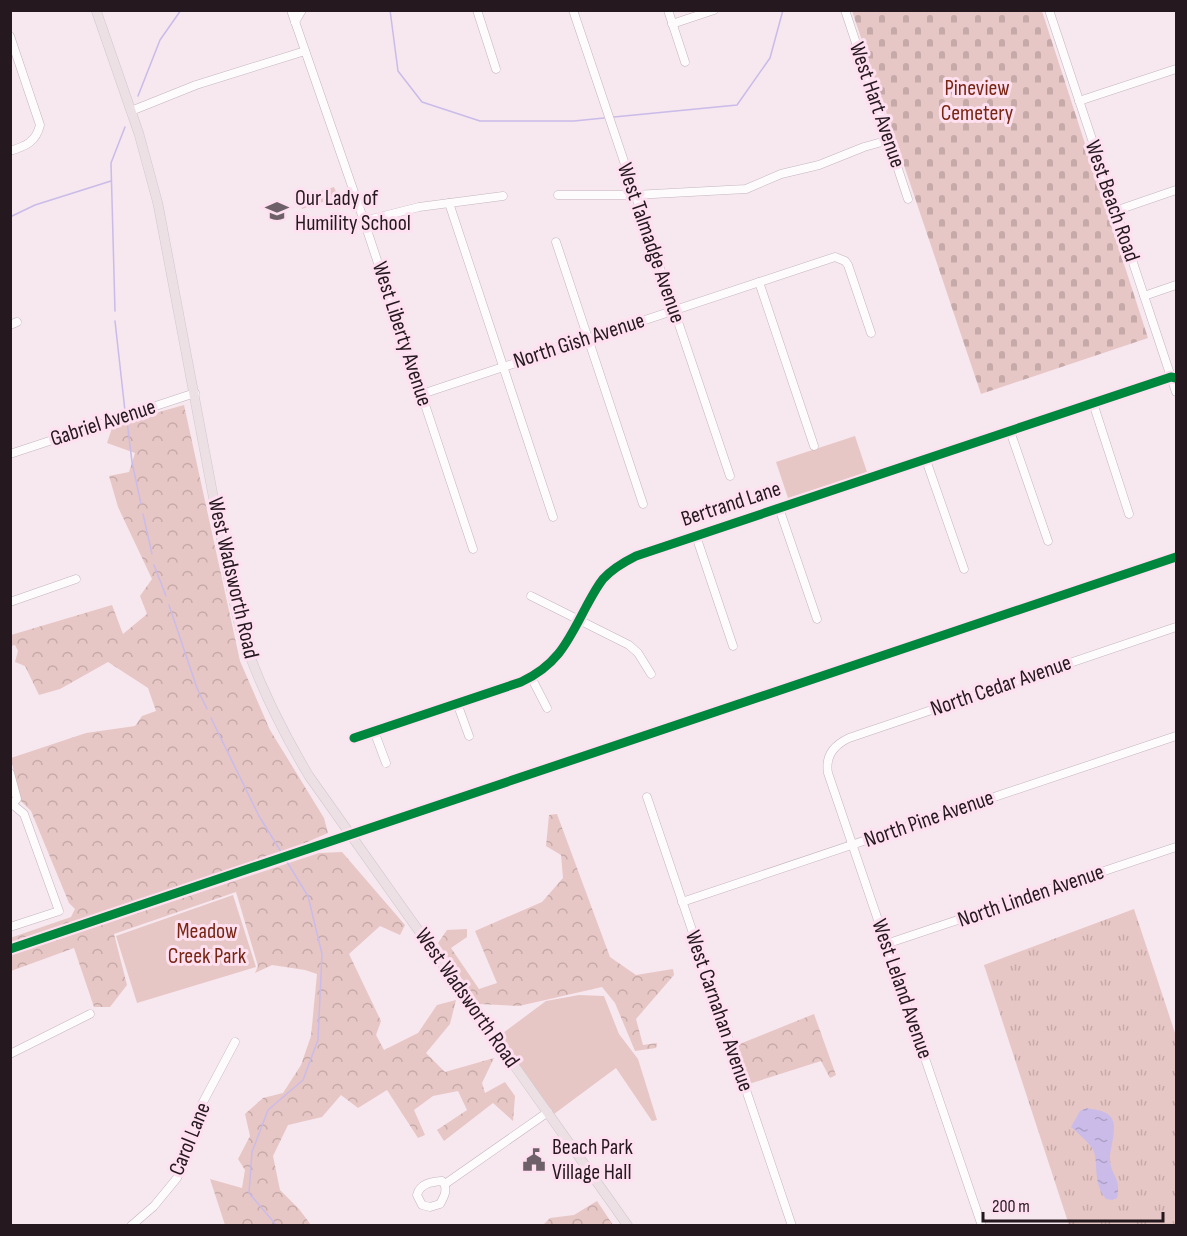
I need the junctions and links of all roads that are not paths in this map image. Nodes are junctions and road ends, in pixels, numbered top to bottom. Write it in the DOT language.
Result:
graph roads {
  1 [pos="96,10"];
  2 [pos="291,10"];
  3 [pos="302,10"];
  4 [pos="477,10"];
  5 [pos="573,10"];
  6 [pos="668,10"];
  7 [pos="714,10"];
  8 [pos="845,10"];
  9 [pos="1049,10"];
  10 [pos="295,22"];
  11 [pos="672,24"];
  12 [pos="10,36"];
  13 [pos="305,51"];
  14 [pos="685,62"];
  15 [pos="496,69"];
  16 [pos="1176,69"];
  17 [pos="1079,101"];
  18 [pos="131,111"];
  19 [pos="889,140"];
  20 [pos="13,151"];
  21 [pos="1176,190"];
  22 [pos="558,195"];
  23 [pos="634,195"];
  24 [pos="503,196"];
  25 [pos="908,199"];
  26 [pos="448,203"];
  27 [pos="1115,211"];
  28 [pos="364,220"];
  29 [pos="556,242"];
  30 [pos="759,282"];
  31 [pos="1176,285"];
  32 [pos="1144,296"];
  33 [pos="673,310"];
  34 [pos="871,333"];
  35 [pos="588,338"];
  36 [pos="502,367"];
  37 [pos="1174,378"];
  38 [pos="1176,392"];
  39 [pos="195,393"];
  40 [pos="422,394"];
  41 [pos="1093,403"];
  42 [pos="1010,431"];
  43 [pos="814,446"];
  44 [pos="10,454"];
  45 [pos="926,460"];
  46 [pos="730,476"];
  47 [pos="643,504"];
  48 [pos="779,508"];
  49 [pos="1129,514"];
  50 [pos="553,517"];
  51 [pos="696,536"];
  52 [pos="1048,541"];
  53 [pos="473,549"];
  54 [pos="964,569"];
  55 [pos="76,579"];
  56 [pos="531,596"];
  57 [pos="10,602"];
  58 [pos="817,619"];
  59 [pos="579,620"];
  60 [pos="1176,627"];
  61 [pos="733,646"];
  62 [pos="651,674"];
  63 [pos="531,677"];
  64 [pos="457,703"];
  65 [pos="548,708"];
  66 [pos="374,731"];
  67 [pos="469,736"];
  68 [pos="1176,736"];
  69 [pos="354,738"];
  70 [pos="831,753"];
  71 [pos="386,763"];
  72 [pos="10,773"];
  73 [pos="647,797"];
  74 [pos="11,805"];
  75 [pos="852,845"];
  76 [pos="1176,847"];
  77 [pos="682,902"];
  78 [pos="10,927"];
  79 [pos="886,944"];
  80 [pos="90,1014"];
  81 [pos="235,1042"];
  82 [pos="10,1054"];
  83 [pos="548,1112"];
  84 [pos="445,1184"];
  85 [pos="131,1226"];
  86 [pos="628,1226"];
  87 [pos="792,1226"];
  88 [pos="982,1226"];
  1 -- 18 [label="main road, West Wadsworth Road"];
  2 -- 10 [label="street, West Liberty Avenue"];
  3 -- 10 [label="street"];
  4 -- 15 [label="street"];
  5 -- 23 [label="street, West Talmadge Avenue"];
  6 -- 11 [label="street"];
  7 -- 11 [label="street"];
  8 -- 19 [label="street, West Hart Avenue"];
  9 -- 17 [label="street, West Beach Road"];
  10 -- 13 [label="street, West Liberty Avenue"];
  11 -- 14 [label="street"];
  12 -- 20 [label="street"];
  13 -- 18 [label="street"];
  13 -- 28 [label="street, West Liberty Avenue"];
  16 -- 17 [label="street"];
  17 -- 27 [label="street, West Beach Road"];
  18 -- 39 [label="main road, West Wadsworth Road"];
  19 -- 23 [label="street"];
  19 -- 25 [label="street, West Hart Avenue"];
  21 -- 27 [label="street"];
  22 -- 23 [label="street"];
  23 -- 33 [label="street, West Talmadge Avenue"];
  24 -- 26 [label="street"];
  26 -- 28 [label="street"];
  26 -- 36 [label="street"];
  27 -- 32 [label="street, West Beach Road"];
  28 -- 40 [label="street, West Liberty Avenue"];
  29 -- 35 [label="street"];
  30 -- 33 [label="street, North Gish Avenue"];
  30 -- 34 [label="street, North Gish Avenue"];
  30 -- 43 [label="street"];
  31 -- 32 [label="street"];
  32 -- 37 [label="street, West Beach Road"];
  33 -- 35 [label="street, North Gish Avenue"];
  33 -- 46 [label="street, West Talmadge Avenue"];
  35 -- 36 [label="street, North Gish Avenue"];
  35 -- 47 [label="street"];
  36 -- 40 [label="street, North Gish Avenue"];
  36 -- 50 [label="street"];
  37 -- 38 [label="street, West Beach Road"];
  37 -- 41 [label="street, Bertrand Lane"];
  39 -- 44 [label="street, Gabriel Avenue"];
  39 -- 83 [label="main road, West Wadsworth Road"];
  40 -- 53 [label="street, West Liberty Avenue"];
  41 -- 42 [label="street, Bertrand Lane"];
  41 -- 49 [label="street"];
  42 -- 45 [label="street, Bertrand Lane"];
  42 -- 52 [label="street"];
  45 -- 48 [label="street, Bertrand Lane"];
  45 -- 54 [label="street"];
  48 -- 51 [label="street, Bertrand Lane"];
  48 -- 58 [label="street"];
  51 -- 59 [label="street, Bertrand Lane"];
  51 -- 61 [label="street"];
  55 -- 57 [label="street"];
  56 -- 59 [label="street"];
  59 -- 62 [label="street"];
  59 -- 63 [label="street, Bertrand Lane"];
  60 -- 70 [label="street, North Cedar Avenue"];
  63 -- 64 [label="street, Bertrand Lane"];
  63 -- 65 [label="street"];
  64 -- 66 [label="street, Bertrand Lane"];
  64 -- 67 [label="street"];
  66 -- 69 [label="street, Bertrand Lane"];
  66 -- 71 [label="street"];
  68 -- 75 [label="street, North Pine Avenue"];
  70 -- 75 [label="street, West Leland Avenue"];
  72 -- 74 [label="street"];
  73 -- 77 [label="street, West Carnahan Avenue"];
  74 -- 78 [label="street"];
  75 -- 77 [label="street, North Pine Avenue"];
  75 -- 79 [label="street, West Leland Avenue"];
  76 -- 79 [label="street, North Linden Avenue"];
  77 -- 87 [label="street, West Carnahan Avenue"];
  79 -- 88 [label="street, West Leland Avenue"];
  80 -- 82 [label="street"];
  81 -- 85 [label="street, Carol Lane"];
  83 -- 84 [label="street"];
  83 -- 86 [label="main road, West Wadsworth Road"];
}
